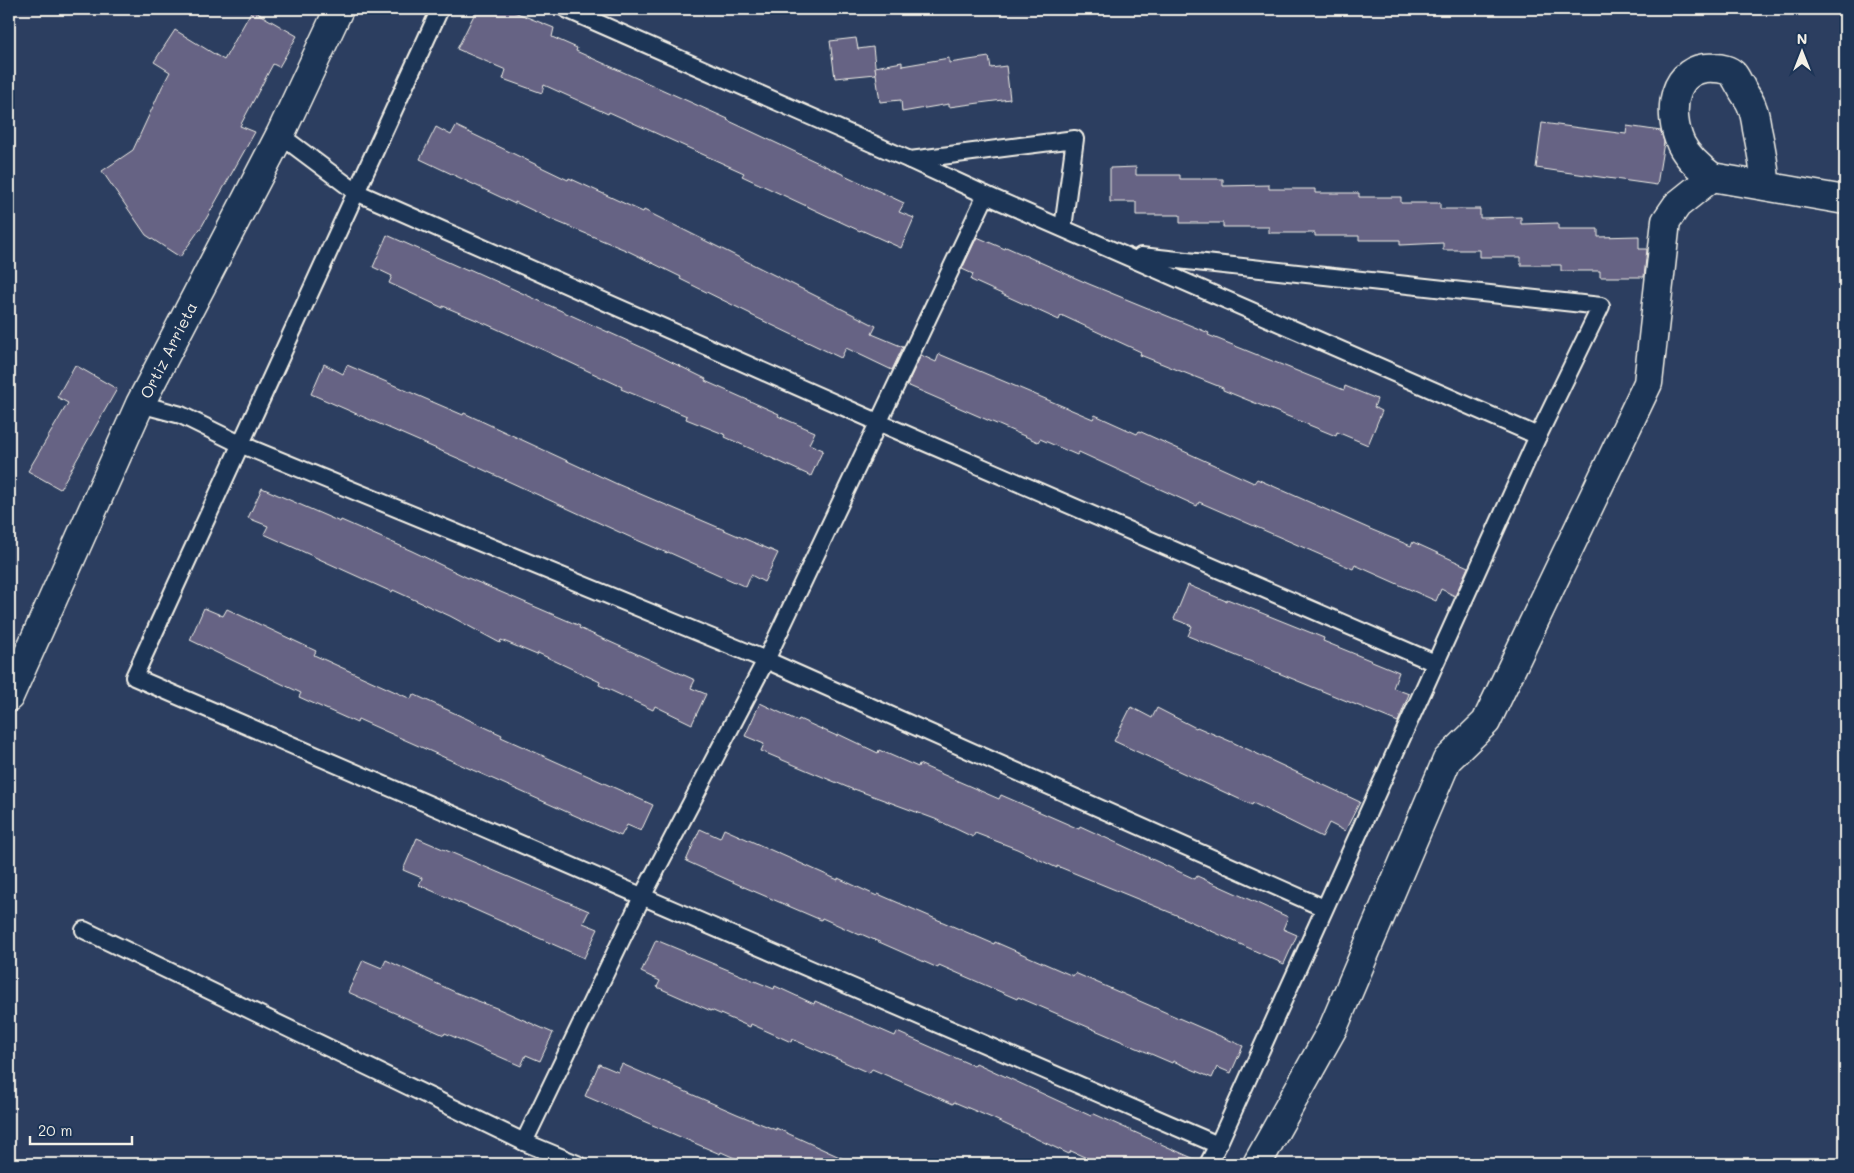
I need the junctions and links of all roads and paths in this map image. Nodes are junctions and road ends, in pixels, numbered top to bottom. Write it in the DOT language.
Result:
graph roads {
  1 [pos="339,9"];
  2 [pos="440,9"];
  3 [pos="566,9"];
  4 [pos="280,135"];
  5 [pos="910,160"];
  6 [pos="1712,177"];
  7 [pos="1765,186"];
  8 [pos="356,192"];
  9 [pos="986,195"];
  10 [pos="1845,200"];
  11 [pos="1063,228"];
  12 [pos="1124,254"];
  13 [pos="140,404"];
  14 [pos="880,423"];
  15 [pos="1538,436"];
  16 [pos="240,444"];
  17 [pos="766,660"];
  18 [pos="1435,663"];
  19 [pos="9,696"];
  20 [pos="642,896"];
  21 [pos="1324,908"];
  22 [pos="84,930"];
  23 [pos="524,1142"];
  24 [pos="1218,1145"];
  25 [pos="576,1164"];
  26 [pos="1208,1164"];
  27 [pos="1257,1164"];
  1 -- 4 [label="street, Ortiz Arrieta"];
  2 -- 8 [label="lane"];
  3 -- 5 [label="lane"];
  4 -- 8 [label="lane"];
  4 -- 13 [label="street, Ortiz Arrieta"];
  5 -- 9 [label="lane"];
  5 -- 11 [label="lane"];
  6 -- 7 [label="street"];
  6 -- 7 [label="street"];
  6 -- 27 [label="street"];
  7 -- 10 [label="street"];
  8 -- 14 [label="lane"];
  8 -- 16 [label="lane"];
  9 -- 11 [label="lane"];
  9 -- 14 [label="lane"];
  11 -- 12 [label="lane"];
  12 -- 15 [label="lane"];
  12 -- 15 [label="lane"];
  13 -- 16 [label="lane"];
  13 -- 19 [label="street, Ortiz Arrieta"];
  14 -- 17 [label="lane"];
  14 -- 18 [label="lane"];
  15 -- 18 [label="lane"];
  16 -- 17 [label="lane"];
  16 -- 20 [label="lane"];
  17 -- 20 [label="lane"];
  17 -- 21 [label="lane"];
  18 -- 21 [label="lane"];
  20 -- 23 [label="lane"];
  20 -- 24 [label="lane"];
  21 -- 24 [label="lane"];
  22 -- 23 [label="lane"];
  23 -- 25 [label="lane"];
  24 -- 26 [label="lane"];
}
